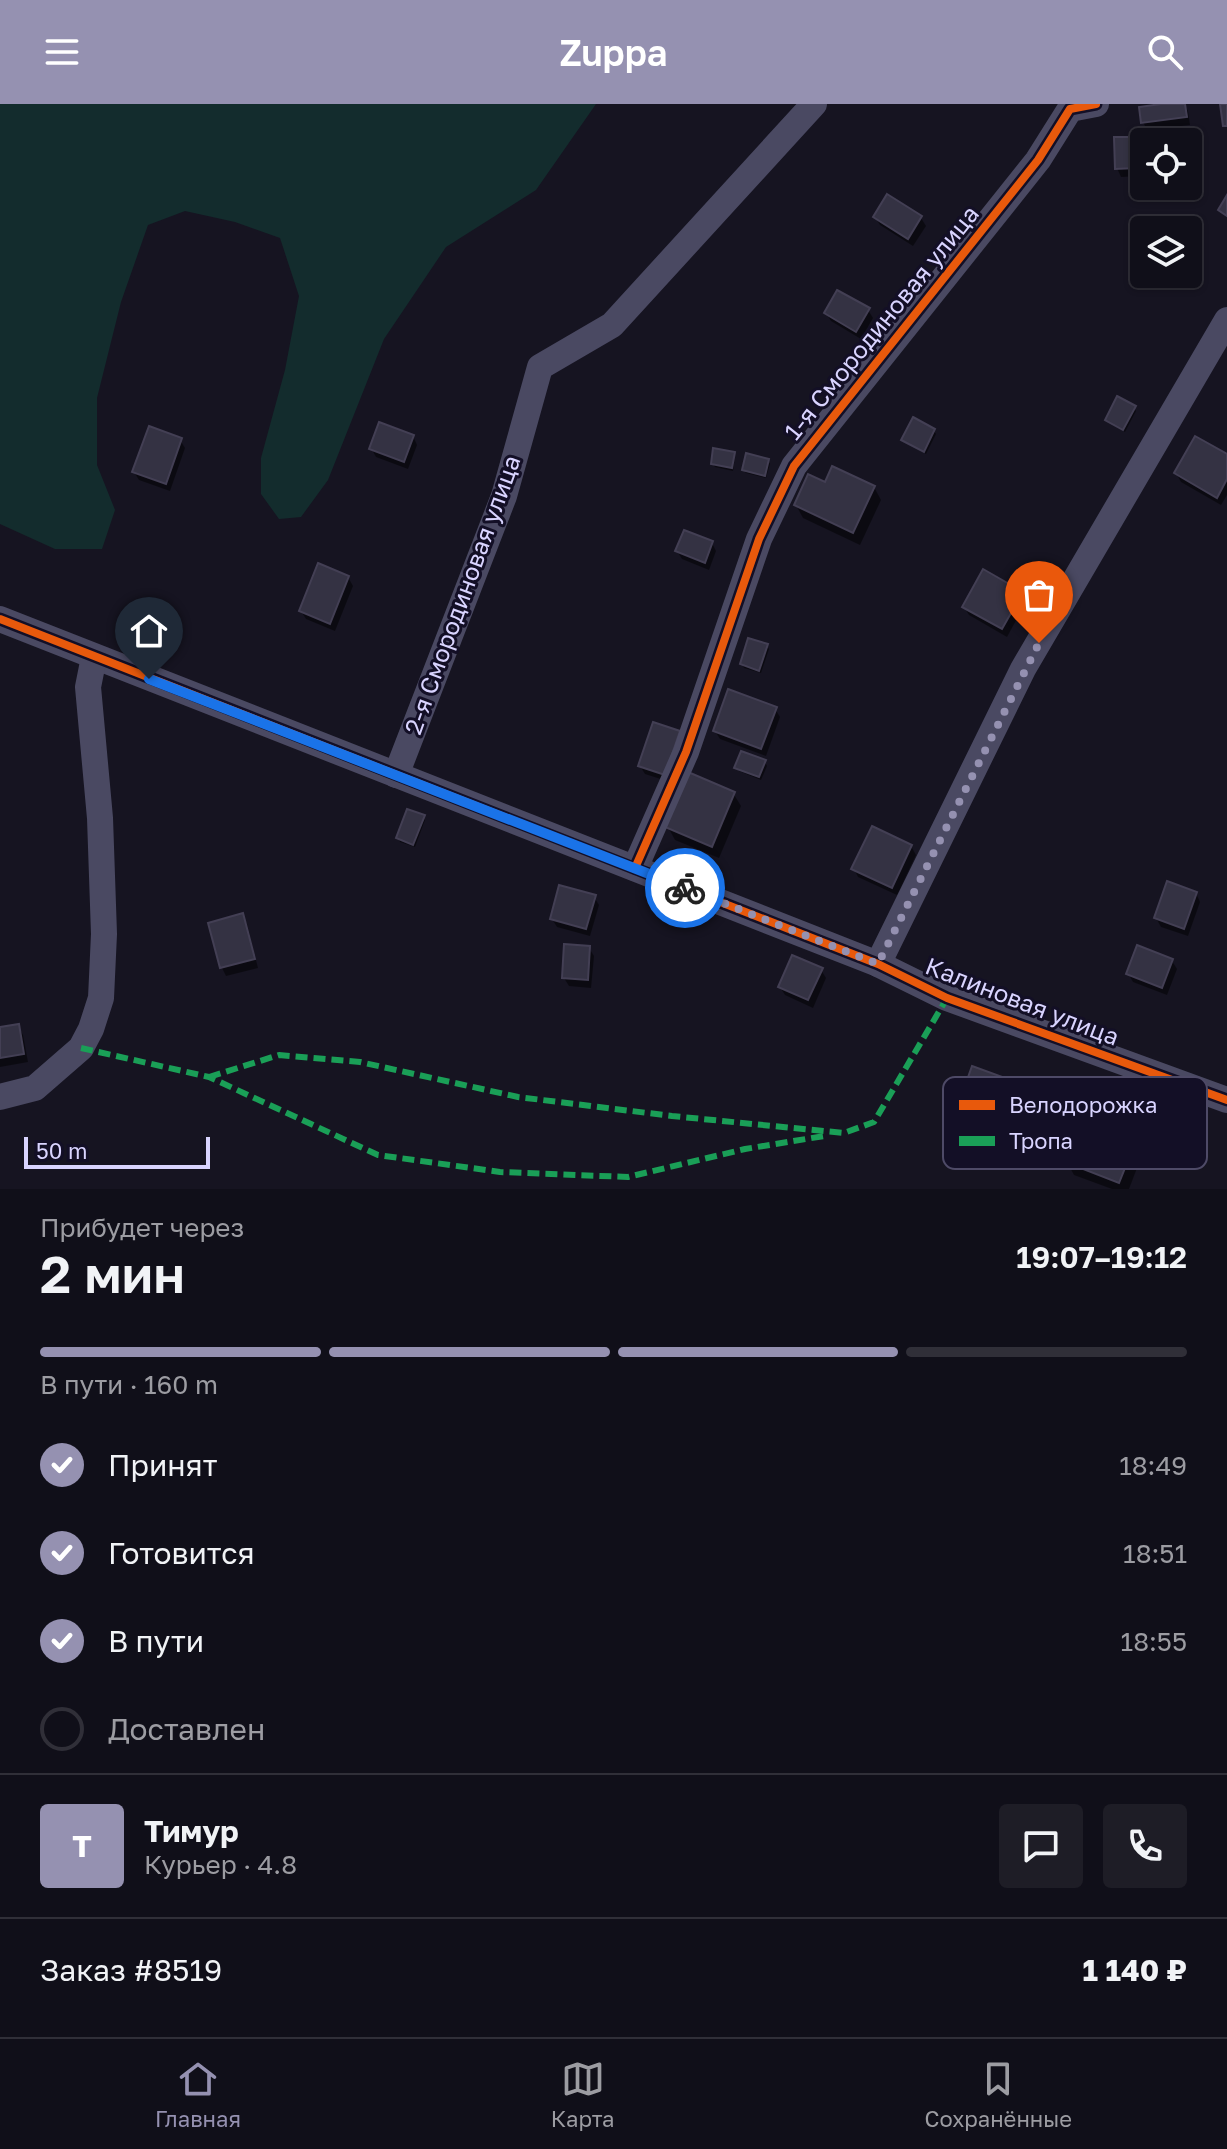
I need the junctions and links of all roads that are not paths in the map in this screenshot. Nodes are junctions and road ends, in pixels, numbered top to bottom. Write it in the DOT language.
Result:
graph roads {
  1 [pos="814,104"];
  2 [pos="1096,104"];
  3 [pos="1068,106"];
  4 [pos="1227,320"];
  5 [pos="0,619"];
  6 [pos="94,657"];
  7 [pos="396,775"];
  8 [pos="635,868"];
  9 [pos="878,964"];
  10 [pos="1164,1077"];
  11 [pos="1207,1093"];
  12 [pos="0,1097"];
  13 [pos="1227,1100"];
  1 -- 7 [label="street, 2-я Смородиновая улица"];
  2 -- 3 [label="street, 1-я Смородиновая улица"];
  3 -- 8 [label="street, 1-я Смородиновая улица"];
  4 -- 9 [label="street"];
  5 -- 6 [label="street, Калиновая улица"];
  6 -- 7 [label="street, Калиновая улица"];
  6 -- 12 [label="street"];
  7 -- 8 [label="street, Калиновая улица"];
  8 -- 9 [label="street, Калиновая улица"];
  9 -- 10 [label="street, Калиновая улица"];
  11 -- 13 [label="street, Калиновая улица"];
}
